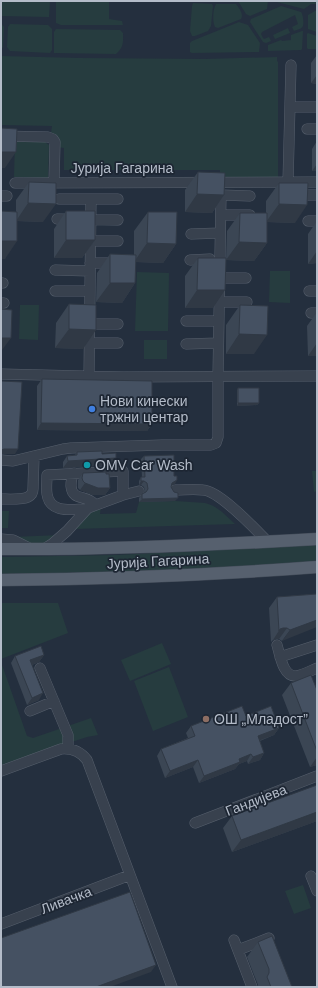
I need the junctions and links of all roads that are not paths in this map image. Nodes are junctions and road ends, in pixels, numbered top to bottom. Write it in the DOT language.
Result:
graph roads {
  1 [pos="291,65"];
  2 [pos="290,107"];
  3 [pos="317,108"];
  4 [pos="1,136"];
  5 [pos="288,182"];
  6 [pos="317,182"];
  7 [pos="15,183"];
  8 [pos="54,183"];
  9 [pos="250,196"];
  10 [pos="59,199"];
  11 [pos="91,199"];
  12 [pos="118,199"];
  13 [pos="220,215"];
  14 [pos="250,216"];
  15 [pos="57,219"];
  16 [pos="91,220"];
  17 [pos="118,220"];
  18 [pos="220,233"];
  19 [pos="190,234"];
  20 [pos="90,241"];
  21 [pos="118,241"];
  22 [pos="220,259"];
  23 [pos="190,260"];
  24 [pos="119,263"];
  25 [pos="90,267"];
  26 [pos="55,270"];
  27 [pos="220,278"];
  28 [pos="246,278"];
  29 [pos="55,291"];
  30 [pos="90,292"];
  31 [pos="219,302"];
  32 [pos="247,302"];
  33 [pos="186,321"];
  34 [pos="219,321"];
  35 [pos="89,324"];
  36 [pos="118,324"];
  37 [pos="89,343"];
  38 [pos="118,343"];
  39 [pos="218,343"];
  40 [pos="186,344"];
  41 [pos="1,374"];
  42 [pos="218,376"];
  43 [pos="317,376"];
  44 [pos="89,377"];
  45 [pos="34,456"];
  46 [pos="1,460"];
  47 [pos="70,474"];
  48 [pos="175,490"];
  49 [pos="139,491"];
  50 [pos="123,495"];
  51 [pos="1,499"];
  52 [pos="91,507"];
  53 [pos="1,539"];
  54 [pos="317,539"];
  55 [pos="268,542"];
  56 [pos="1,549"];
  57 [pos="31,549"];
  58 [pos="44,549"];
  59 [pos="317,567"];
  60 [pos="1,580"];
  61 [pos="317,645"];
  62 [pos="277,646"];
  63 [pos="280,657"];
  64 [pos="40,668"];
  65 [pos="317,668"];
  66 [pos="54,701"];
  67 [pos="30,711"];
  68 [pos="68,748"];
  69 [pos="1,772"];
  70 [pos="317,776"];
  71 [pos="195,823"];
  72 [pos="130,875"];
  73 [pos="311,876"];
  74 [pos="317,891"];
  75 [pos="1,924"];
  76 [pos="271,938"];
  77 [pos="234,940"];
  78 [pos="238,950"];
  79 [pos="172,987"];
  80 [pos="252,987"];
  1 -- 2 [label="street"];
  2 -- 3 [label="street"];
  2 -- 5 [label="street"];
  4 -- 8 [label="street, Јурија Гагарина"];
  5 -- 6 [label="street, Јурија Гагарина"];
  5 -- 8 [label="street, Јурија Гагарина"];
  7 -- 8 [label="street"];
  9 -- 13 [label="street"];
  10 -- 11 [label="street"];
  11 -- 12 [label="street"];
  11 -- 16 [label="street"];
  13 -- 14 [label="street"];
  13 -- 18 [label="street"];
  15 -- 16 [label="street"];
  16 -- 17 [label="street"];
  16 -- 20 [label="street"];
  18 -- 19 [label="street"];
  18 -- 22 [label="street"];
  20 -- 21 [label="street"];
  20 -- 25 [label="street"];
  22 -- 23 [label="street"];
  22 -- 27 [label="street"];
  24 -- 25 [label="street"];
  25 -- 26 [label="street"];
  25 -- 30 [label="street"];
  27 -- 28 [label="street"];
  27 -- 31 [label="street"];
  29 -- 30 [label="street"];
  30 -- 35 [label="street"];
  31 -- 32 [label="street"];
  31 -- 34 [label="street"];
  33 -- 34 [label="street"];
  34 -- 39 [label="street"];
  35 -- 36 [label="street"];
  35 -- 37 [label="street"];
  37 -- 38 [label="street"];
  37 -- 44 [label="street"];
  39 -- 40 [label="street"];
  39 -- 42 [label="street"];
  41 -- 44 [label="street"];
  42 -- 43 [label="street"];
  42 -- 44 [label="street"];
  42 -- 45 [label="street"];
  45 -- 46 [label="street"];
  45 -- 51 [label="street"];
  47 -- 50 [label="street"];
  47 -- 52 [label="street"];
  47 -- 52 [label="street"];
  48 -- 55 [label="street"];
  49 -- 50 [label="street"];
  50 -- 52 [label="street"];
  52 -- 58 [label="street"];
  53 -- 57 [label="street"];
  54 -- 55 [label="main road, Јурија Гагарина"];
  55 -- 58 [label="main road, Јурија Гагарина"];
  56 -- 57 [label="main road, Јурија Гагарина"];
  57 -- 58 [label="main road, Јурија Гагарина"];
  59 -- 60 [label="main road, Јурија Гагарина"];
  61 -- 63 [label="street"];
  62 -- 63 [label="street"];
  63 -- 65 [label="street"];
  64 -- 66 [label="street"];
  66 -- 67 [label="street"];
  66 -- 68 [label="street"];
  68 -- 69 [label="street"];
  68 -- 72 [label="street"];
  70 -- 71 [label="street, Гандијева"];
  72 -- 75 [label="street, Ливачка"];
  72 -- 79 [label="street"];
  73 -- 74 [label="street"];
  76 -- 78 [label="street"];
  77 -- 78 [label="street"];
  78 -- 80 [label="street"];
}
